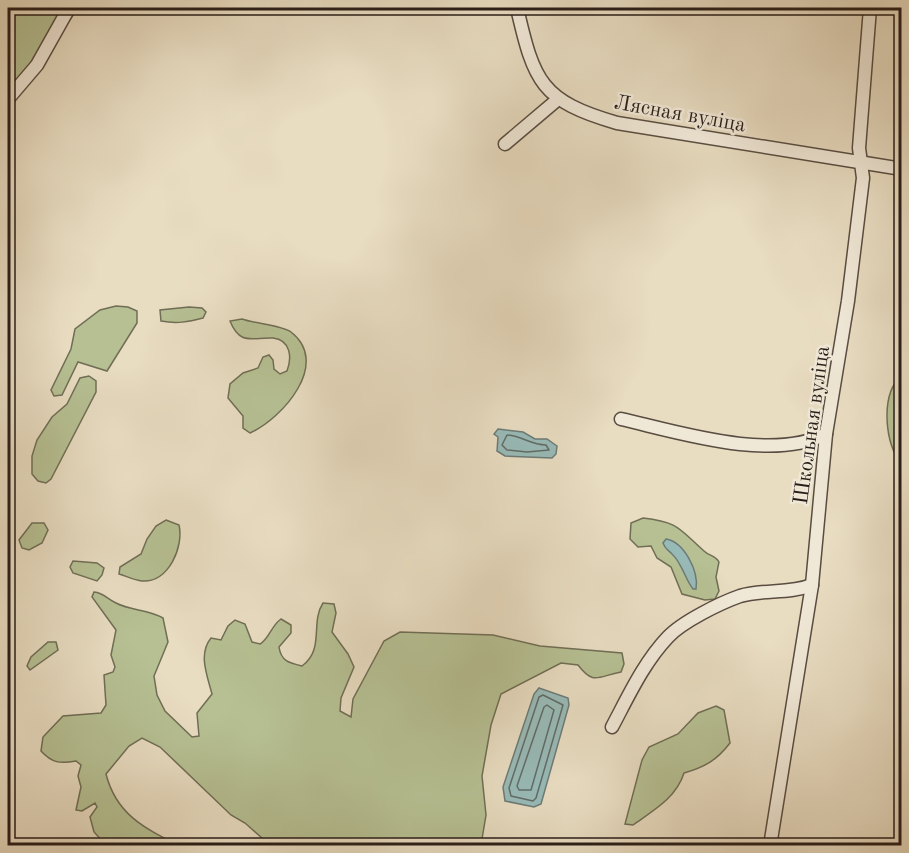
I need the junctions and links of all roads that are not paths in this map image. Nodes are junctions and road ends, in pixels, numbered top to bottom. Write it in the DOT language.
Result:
graph roads {
  1 [pos="517,8"];
  2 [pos="870,8"];
  3 [pos="63,10"];
  4 [pos="8,99"];
  5 [pos="557,100"];
  6 [pos="505,144"];
  7 [pos="862,165"];
  8 [pos="902,169"];
  9 [pos="621,419"];
  10 [pos="826,434"];
  11 [pos="812,585"];
  12 [pos="612,727"];
  13 [pos="770,846"];
  1 -- 5 [label="street, Лясная вуліца"];
  2 -- 7 [label="street, Школьная вуліца"];
  3 -- 4 [label="street"];
  5 -- 6 [label="street"];
  5 -- 7 [label="street, Лясная вуліца"];
  7 -- 8 [label="street, Лясная вуліца"];
  7 -- 10 [label="street, Школьная вуліца"];
  9 -- 10 [label="street"];
  10 -- 11 [label="street, Школьная вуліца"];
  11 -- 12 [label="street"];
  11 -- 13 [label="street, Школьная вуліца"];
}
